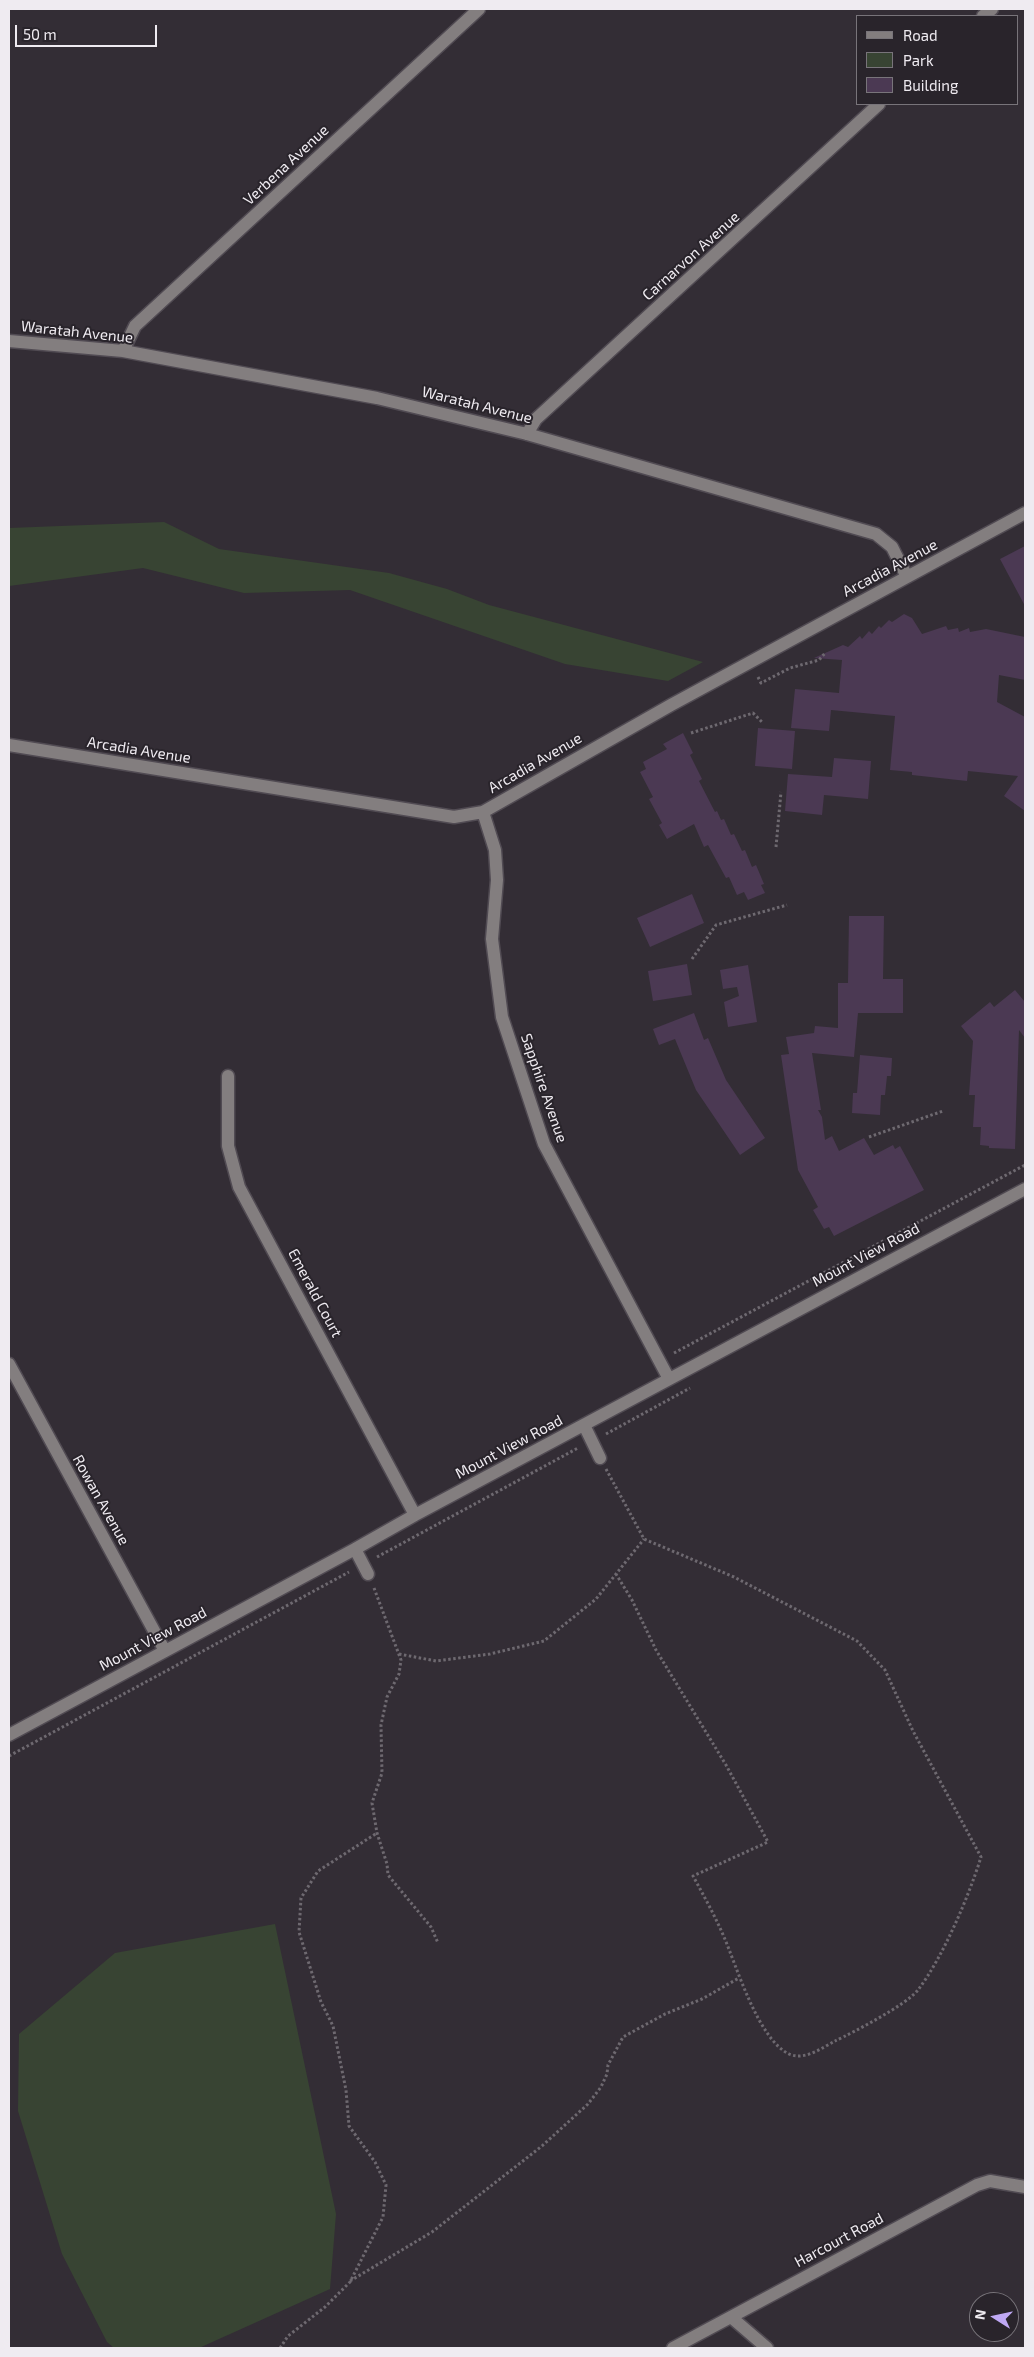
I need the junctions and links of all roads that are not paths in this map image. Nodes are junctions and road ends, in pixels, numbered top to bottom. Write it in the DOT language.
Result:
graph roads {
  1 [pos="479,9"];
  2 [pos="878,105"];
  3 [pos="9,341"];
  4 [pos="123,352"];
  5 [pos="527,434"];
  6 [pos="1025,513"];
  7 [pos="907,577"];
  8 [pos="9,745"];
  9 [pos="483,812"];
  10 [pos="228,1076"];
  11 [pos="1025,1188"];
  12 [pos="9,1364"];
  13 [pos="669,1379"];
  14 [pos="584,1425"];
  15 [pos="600,1458"];
  16 [pos="415,1515"];
  17 [pos="355,1550"];
  18 [pos="366,1569"];
  19 [pos="165,1651"];
  20 [pos="9,1735"];
  21 [pos="1025,2187"];
  22 [pos="731,2317"];
  23 [pos="673,2348"];
  24 [pos="767,2348"];
  1 -- 4 [label="street, Verbena Avenue"];
  2 -- 5 [label="street, Carnarvon Avenue"];
  3 -- 4 [label="street, Waratah Avenue"];
  4 -- 5 [label="street, Waratah Avenue"];
  5 -- 7 [label="street, Waratah Avenue"];
  6 -- 7 [label="street, Arcadia Avenue"];
  7 -- 9 [label="street, Arcadia Avenue"];
  8 -- 9 [label="street, Arcadia Avenue"];
  9 -- 13 [label="street, Sapphire Avenue"];
  10 -- 16 [label="street, Emerald Court"];
  11 -- 13 [label="street, Mount View Road"];
  12 -- 19 [label="street, Rowan Avenue"];
  13 -- 14 [label="street, Mount View Road"];
  14 -- 15 [label="street"];
  14 -- 16 [label="street, Mount View Road"];
  16 -- 17 [label="street, Mount View Road"];
  17 -- 18 [label="street"];
  17 -- 19 [label="street, Mount View Road"];
  19 -- 20 [label="street, Mount View Road"];
  21 -- 22 [label="street, Harcourt Road"];
  22 -- 23 [label="street, Harcourt Road"];
  22 -- 24 [label="street"];
}
